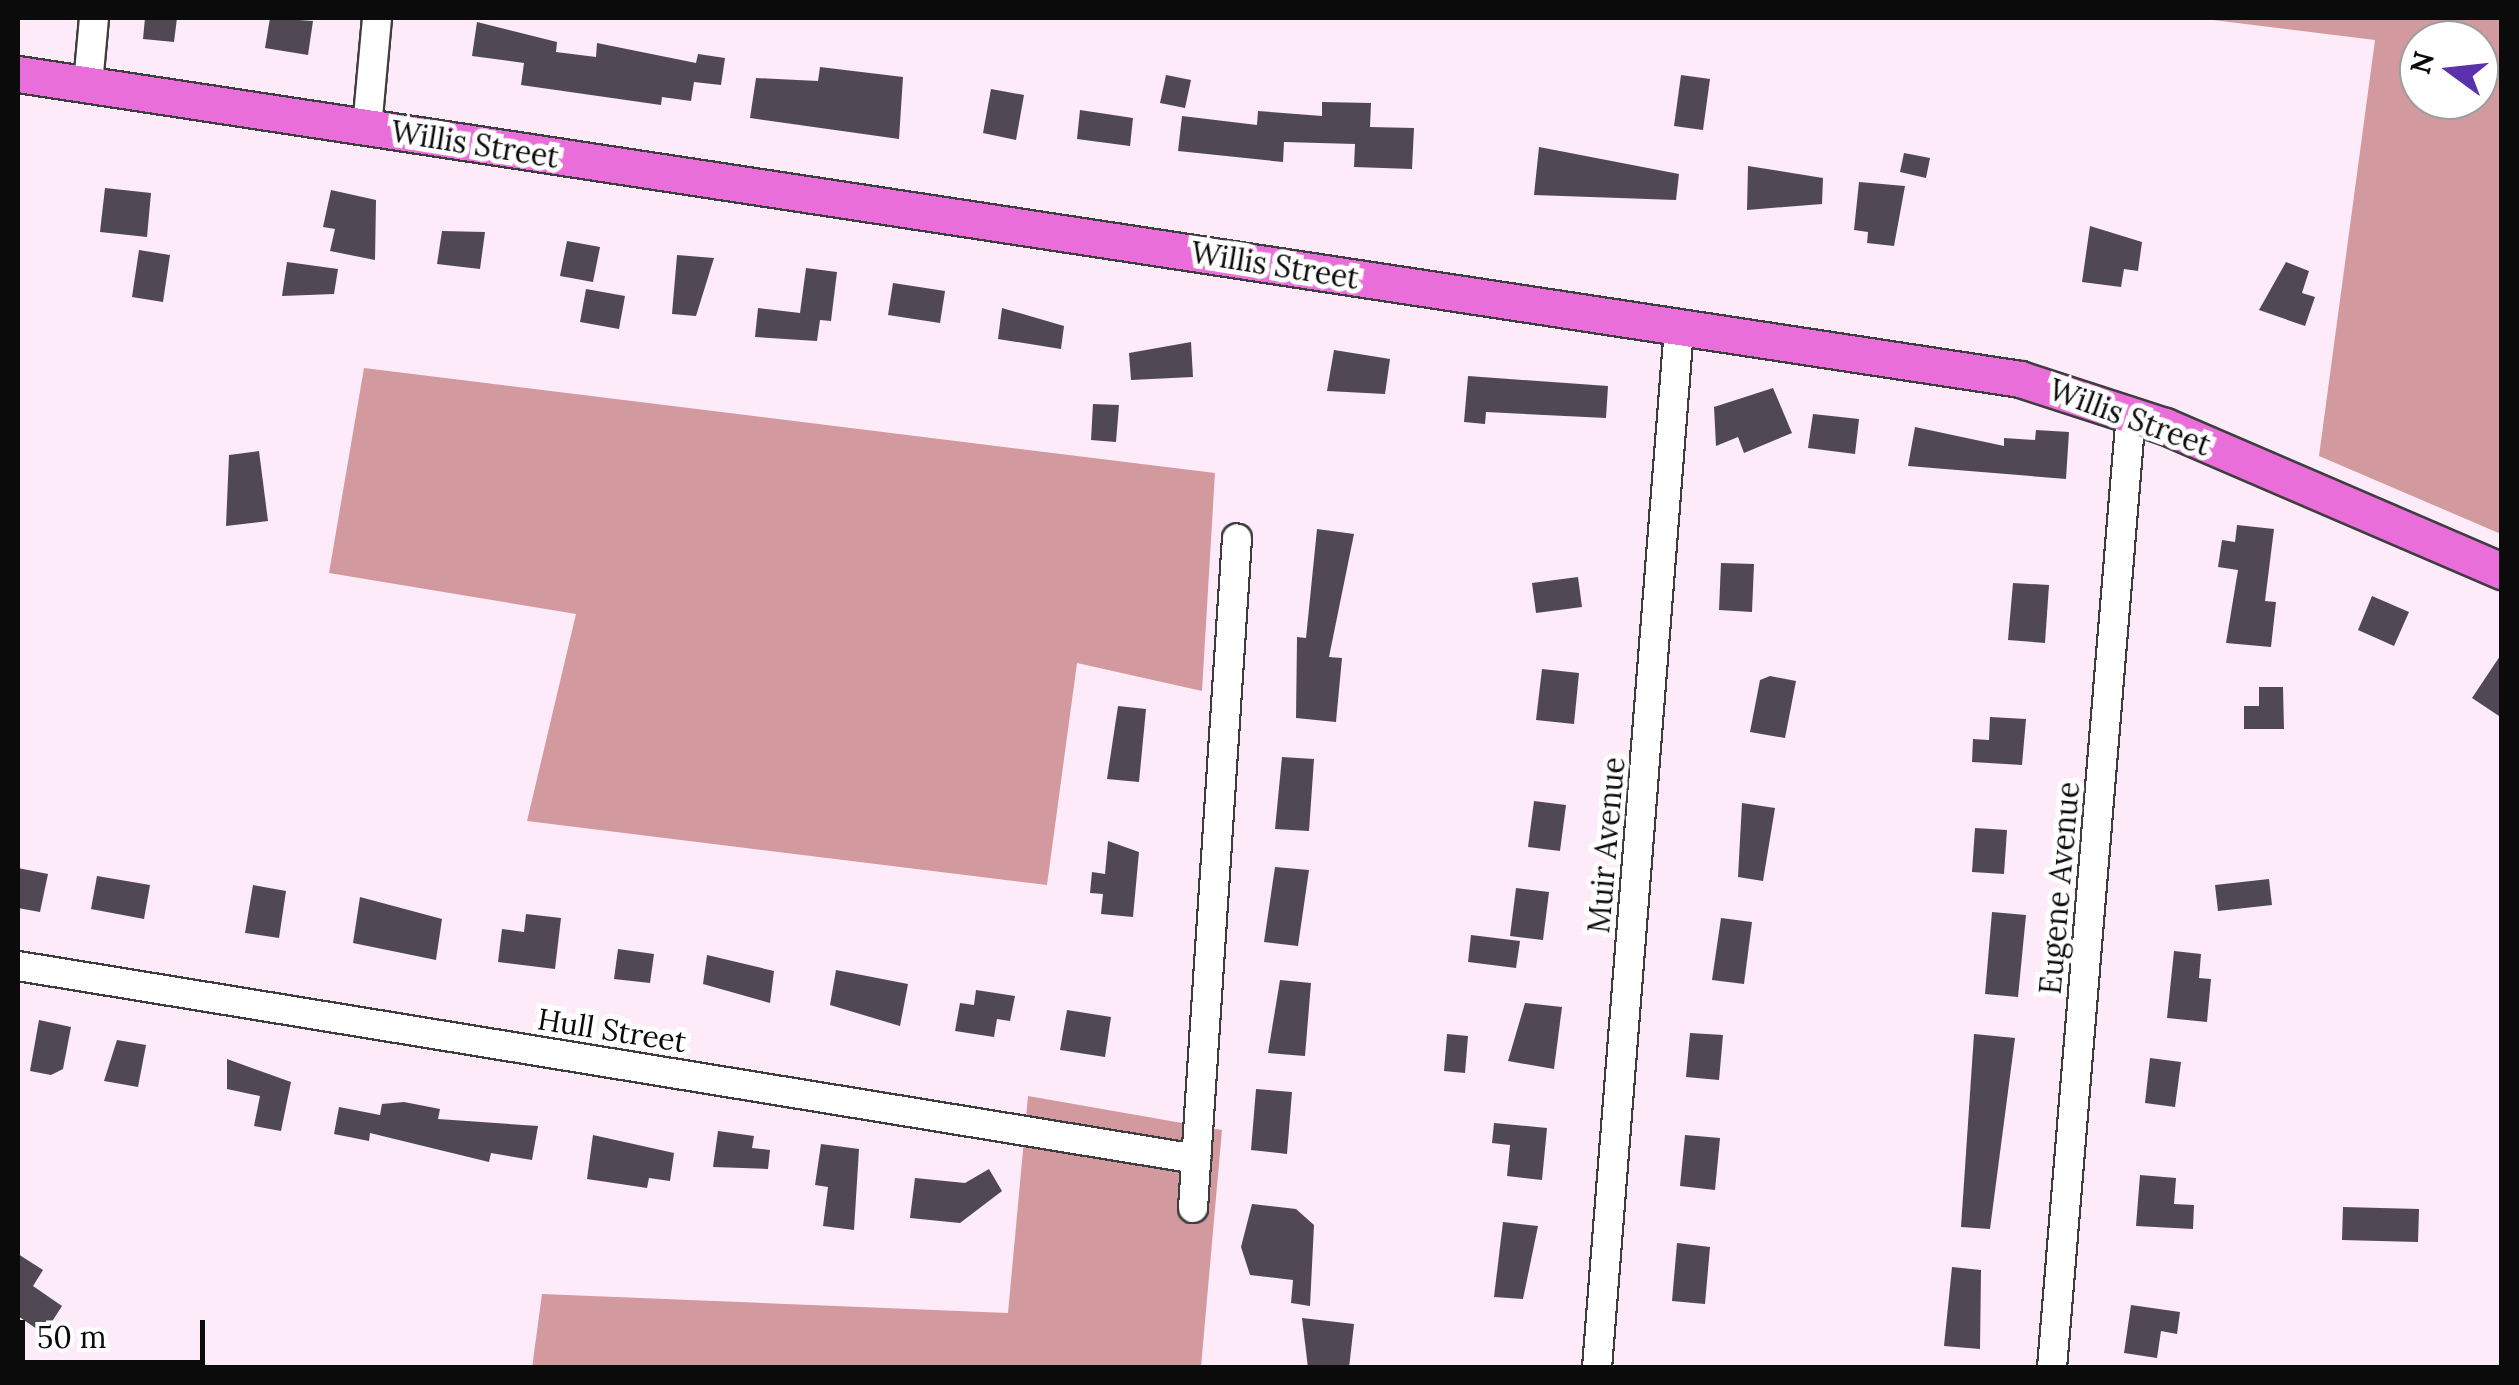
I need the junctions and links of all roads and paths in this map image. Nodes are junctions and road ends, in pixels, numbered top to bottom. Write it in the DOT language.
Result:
graph roads {
  1 [pos="94,18"];
  2 [pos="377,18"];
  3 [pos="18,74"];
  4 [pos="88,84"];
  5 [pos="367,128"];
  6 [pos="1680,328"];
  7 [pos="2131,413"];
  8 [pos="1237,538"];
  9 [pos="2502,571"];
  10 [pos="18,966"];
  11 [pos="1196,1158"];
  12 [pos="1192,1208"];
  13 [pos="1598,1368"];
  14 [pos="2052,1368"];
  1 -- 4 [label="street"];
  2 -- 5 [label="street"];
  3 -- 4 [label="main road, Willis Street"];
  4 -- 5 [label="main road, Willis Street"];
  5 -- 6 [label="main road, Willis Street"];
  6 -- 7 [label="main road, Willis Street"];
  6 -- 13 [label="street, Muir Avenue"];
  7 -- 9 [label="main road, Willis Street"];
  7 -- 14 [label="street, Eugene Avenue"];
  8 -- 11 [label="street"];
  10 -- 11 [label="street, Hull Street"];
  11 -- 12 [label="street"];
}
